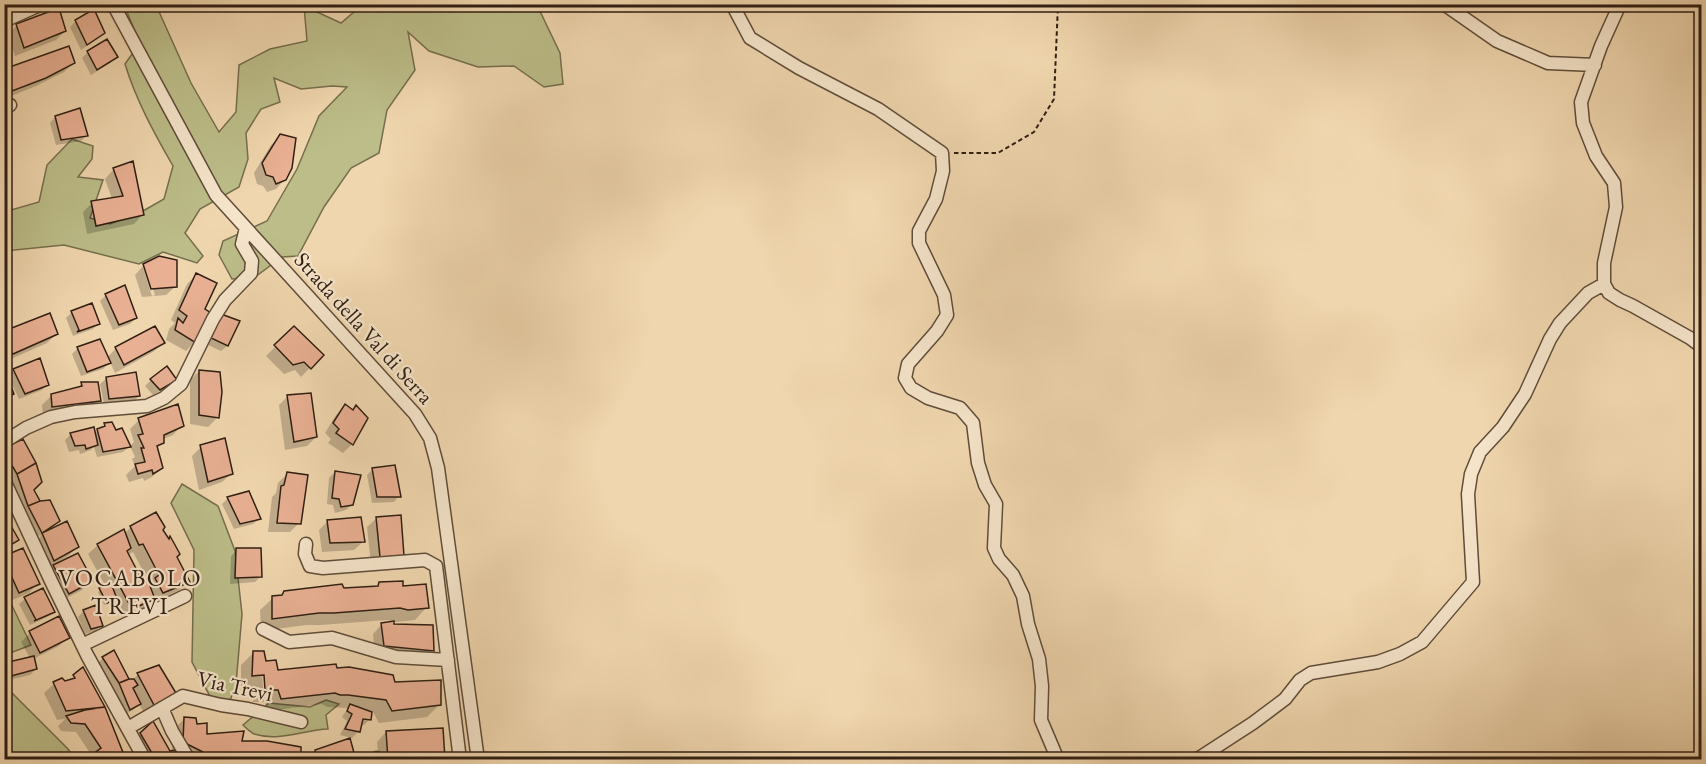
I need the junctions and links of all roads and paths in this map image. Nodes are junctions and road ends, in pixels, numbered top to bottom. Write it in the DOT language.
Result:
graph roads {
  1 [pos="42,4"];
  2 [pos="112,4"];
  3 [pos="732,4"];
  4 [pos="1058,4"];
  5 [pos="1444,4"];
  6 [pos="1620,4"];
  7 [pos="4,21"];
  8 [pos="1595,65"];
  9 [pos="942,153"];
  10 [pos="246,228"];
  11 [pos="1604,284"];
  12 [pos="1701,347"];
  13 [pos="4,442"];
  14 [pos="4,480"];
  15 [pos="306,543"];
  16 [pos="185,596"];
  17 [pos="263,629"];
  18 [pos="82,645"];
  19 [pos="448,660"];
  20 [pos="162,708"];
  21 [pos="301,722"];
  22 [pos="128,728"];
  23 [pos="145,759"];
  24 [pos="189,759"];
  25 [pos="460,759"];
  26 [pos="478,759"];
  27 [pos="1058,759"];
  28 [pos="1196,759"];
  1 -- 7 [label="street"];
  2 -- 10 [label="street, Strada della Val di Serra"];
  3 -- 9 [label="street"];
  4 -- 9 [label="path"];
  5 -- 8 [label="street"];
  6 -- 8 [label="street"];
  8 -- 11 [label="street"];
  9 -- 27 [label="street"];
  10 -- 13 [label="street"];
  10 -- 26 [label="street, Strada della Val di Serra"];
  11 -- 12 [label="street"];
  11 -- 28 [label="street"];
  14 -- 18 [label="street"];
  15 -- 19 [label="street"];
  16 -- 18 [label="street"];
  17 -- 19 [label="street"];
  18 -- 22 [label="street"];
  19 -- 25 [label="street"];
  20 -- 21 [label="street, Via Trevi"];
  20 -- 22 [label="street, Via Trevi"];
  20 -- 24 [label="street"];
  22 -- 23 [label="street"];
}
